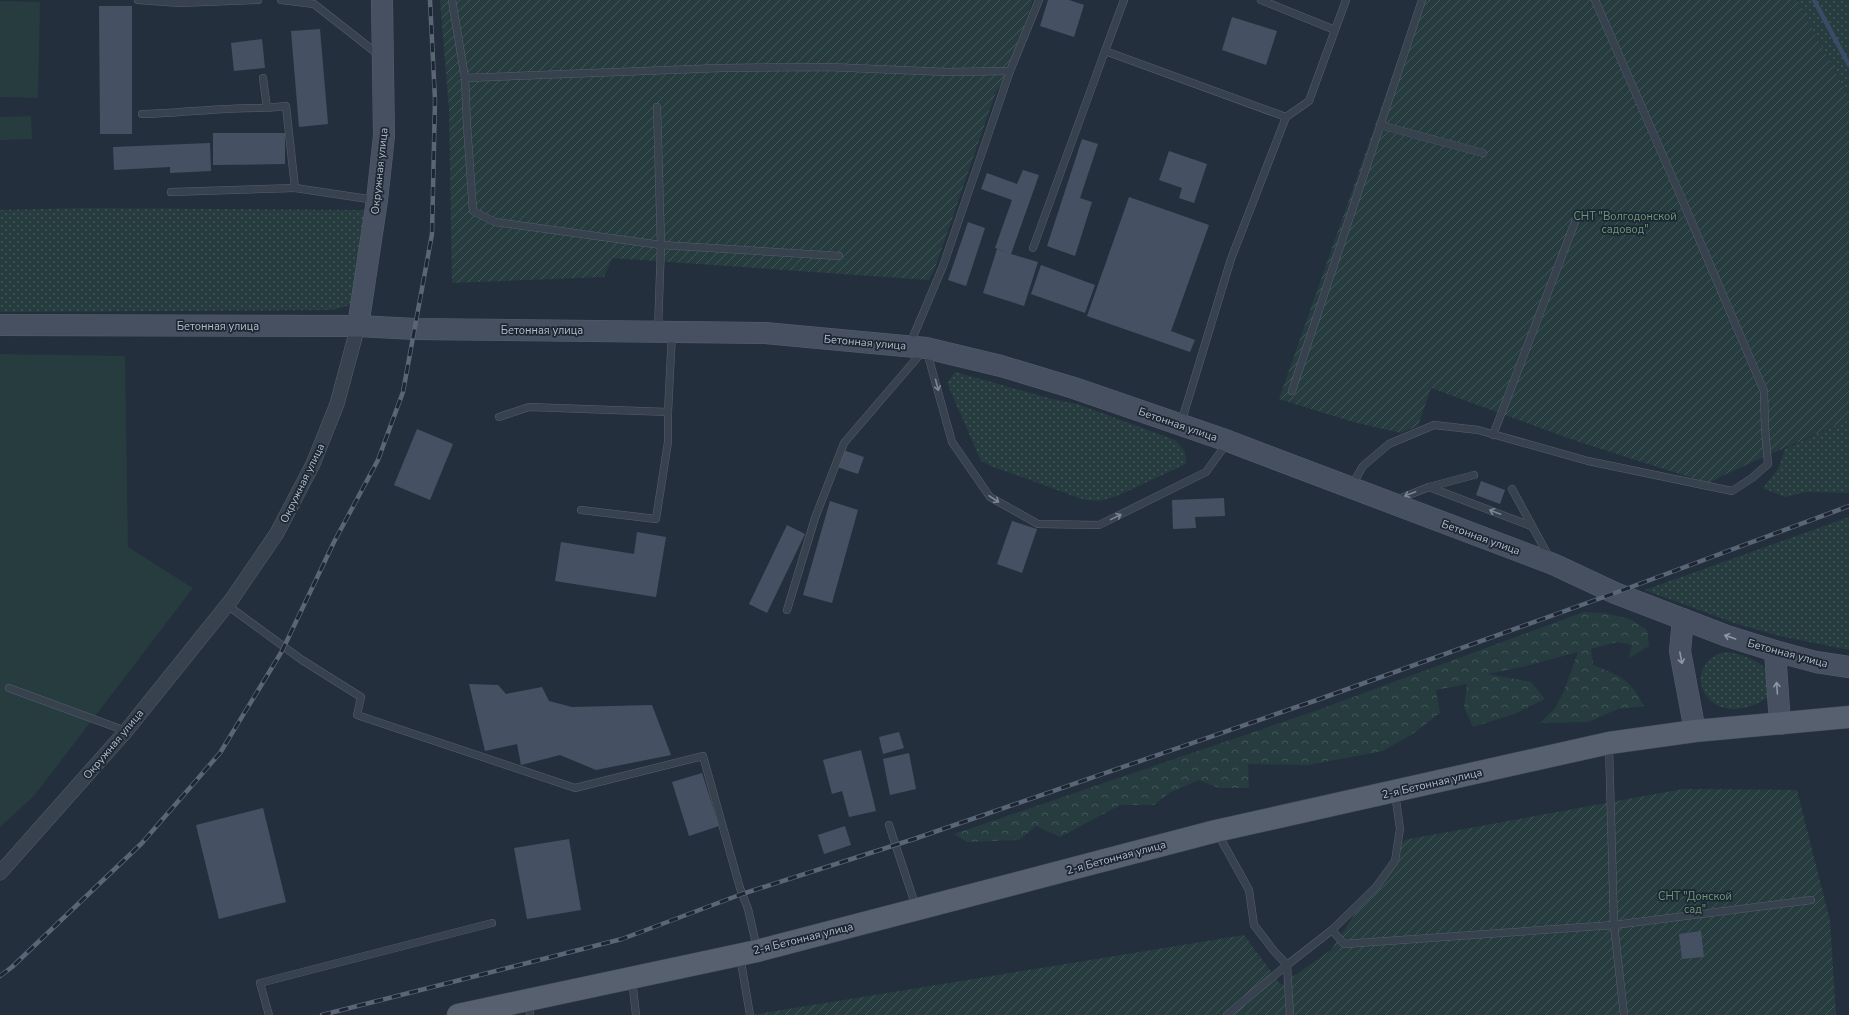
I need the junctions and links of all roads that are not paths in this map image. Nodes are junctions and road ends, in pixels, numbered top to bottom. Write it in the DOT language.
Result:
graph roads {
  1 [pos="138,0"];
  2 [pos="258,0"];
  3 [pos="281,0"];
  4 [pos="382,0"];
  5 [pos="452,0"];
  6 [pos="1039,0"];
  7 [pos="1124,0"];
  8 [pos="1262,0"];
  9 [pos="1346,0"];
  10 [pos="1422,0"];
  11 [pos="1594,0"];
  12 [pos="1335,30"];
  13 [pos="1105,51"];
  14 [pos="384,59"];
  15 [pos="1010,71"];
  16 [pos="263,78"];
  17 [pos="465,78"];
  18 [pos="657,107"];
  19 [pos="267,108"];
  20 [pos="142,114"];
  21 [pos="1286,117"];
  22 [pos="1380,125"];
  23 [pos="1483,153"];
  24 [pos="295,188"];
  25 [pos="172,192"];
  26 [pos="377,200"];
  27 [pos="1575,222"];
  28 [pos="661,245"];
  29 [pos="1033,248"];
  30 [pos="839,256"];
  31 [pos="0,325"];
  32 [pos="358,326"];
  33 [pos="665,331"];
  34 [pos="918,347"];
  35 [pos="1292,391"];
  36 [pos="668,412"];
  37 [pos="499,417"];
  38 [pos="1180,425"];
  39 [pos="1493,434"];
  40 [pos="1228,441"];
  41 [pos="1474,474"];
  42 [pos="1429,487"];
  43 [pos="1350,488"];
  44 [pos="1512,489"];
  45 [pos="1389,503"];
  46 [pos="581,510"];
  47 [pos="1532,526"];
  48 [pos="1553,564"];
  49 [pos="227,604"];
  50 [pos="787,610"];
  51 [pos="1683,619"];
  52 [pos="1775,651"];
  53 [pos="1849,667"];
  54 [pos="10,688"];
  55 [pos="1849,718"];
  56 [pos="1780,724"];
  57 [pos="1849,724"];
  58 [pos="126,731"];
  59 [pos="1695,731"];
  60 [pos="1609,743"];
  61 [pos="1395,791"];
  62 [pos="889,825"];
  63 [pos="1216,831"];
  64 [pos="0,873"];
  65 [pos="1811,900"];
  66 [pos="917,909"];
  67 [pos="492,923"];
  68 [pos="1614,925"];
  69 [pos="1332,930"];
  70 [pos="748,952"];
  71 [pos="1287,965"];
  72 [pos="632,978"];
  73 [pos="530,1007"];
  74 [pos="269,1015"];
  75 [pos="458,1015"];
  76 [pos="636,1015"];
  77 [pos="750,1015"];
  78 [pos="1227,1015"];
  79 [pos="1290,1015"];
  80 [pos="1624,1015"];
  1 -- 2 [label="lane"];
  3 -- 14 [label="lane"];
  4 -- 14 [label="main road, Окружная улица"];
  5 -- 17 [label="lane"];
  6 -- 15 [label="lane"];
  7 -- 13 [label="lane"];
  8 -- 12 [label="lane"];
  9 -- 12 [label="lane"];
  10 -- 22 [label="lane"];
  11 -- 39 [label="lane"];
  12 -- 21 [label="lane"];
  13 -- 21 [label="lane"];
  13 -- 29 [label="lane"];
  14 -- 26 [label="main road, Окружная улица"];
  15 -- 17 [label="lane"];
  15 -- 34 [label="lane"];
  16 -- 19 [label="lane"];
  17 -- 28 [label="lane"];
  18 -- 28 [label="lane"];
  19 -- 20 [label="lane"];
  19 -- 24 [label="lane"];
  21 -- 38 [label="lane"];
  22 -- 23 [label="lane"];
  22 -- 35 [label="lane"];
  24 -- 25 [label="lane"];
  24 -- 26 [label="lane"];
  26 -- 32 [label="main road, Окружная улица"];
  27 -- 39 [label="lane"];
  28 -- 30 [label="lane"];
  28 -- 33 [label="lane"];
  31 -- 32 [label="main road, Бетонная улица"];
  32 -- 33 [label="main road, Бетонная улица"];
  32 -- 49 [label="street, Окружная улица"];
  33 -- 34 [label="main road, Бетонная улица"];
  33 -- 36 [label="lane"];
  34 -- 38 [label="main road, Бетонная улица"];
  34 -- 40 [label="lane, one-way"];
  34 -- 50 [label="lane"];
  36 -- 37 [label="lane"];
  36 -- 46 [label="lane"];
  38 -- 40 [label="main road, Бетонная улица"];
  39 -- 43 [label="lane"];
  40 -- 43 [label="main road, Бетонная улица"];
  41 -- 42 [label="lane"];
  42 -- 45 [label="lane, one-way"];
  47 -- 42 [label="lane, one-way"];
  43 -- 45 [label="main road, Бетонная улица"];
  44 -- 47 [label="lane"];
  45 -- 48 [label="main road, Бетонная улица"];
  47 -- 48 [label="lane"];
  48 -- 51 [label="main road, Бетонная улица"];
  49 -- 58 [label="street, Окружная улица"];
  49 -- 70 [label="lane"];
  52 -- 51 [label="main road, Бетонная улица, one-way"];
  51 -- 59 [label="main road, one-way"];
  52 -- 53 [label="main road, Бетонная улица"];
  56 -- 52 [label="main road, one-way"];
  54 -- 58 [label="lane"];
  55 -- 56 [label="main road, 2-я Бетонная улица"];
  56 -- 57 [label="main road, 2-я Бетонная улица"];
  56 -- 59 [label="main road, 2-я Бетонная улица"];
  58 -- 64 [label="street, Окружная улица"];
  59 -- 60 [label="main road, 2-я Бетонная улица"];
  60 -- 61 [label="main road, 2-я Бетонная улица"];
  60 -- 68 [label="lane"];
  61 -- 63 [label="main road, 2-я Бетонная улица"];
  61 -- 69 [label="lane"];
  62 -- 66 [label="lane"];
  63 -- 66 [label="main road, 2-я Бетонная улица"];
  63 -- 71 [label="lane"];
  65 -- 68 [label="lane"];
  66 -- 70 [label="main road, 2-я Бетонная улица"];
  67 -- 74 [label="lane"];
  68 -- 69 [label="lane"];
  68 -- 80 [label="lane"];
  69 -- 71 [label="lane"];
  70 -- 72 [label="main road, 2-я Бетонная улица"];
  70 -- 77 [label="lane"];
  71 -- 78 [label="lane"];
  71 -- 79 [label="lane"];
  72 -- 73 [label="main road, 2-я Бетонная улица"];
  72 -- 76 [label="lane"];
  73 -- 75 [label="main road, 2-я Бетонная улица"];
}
